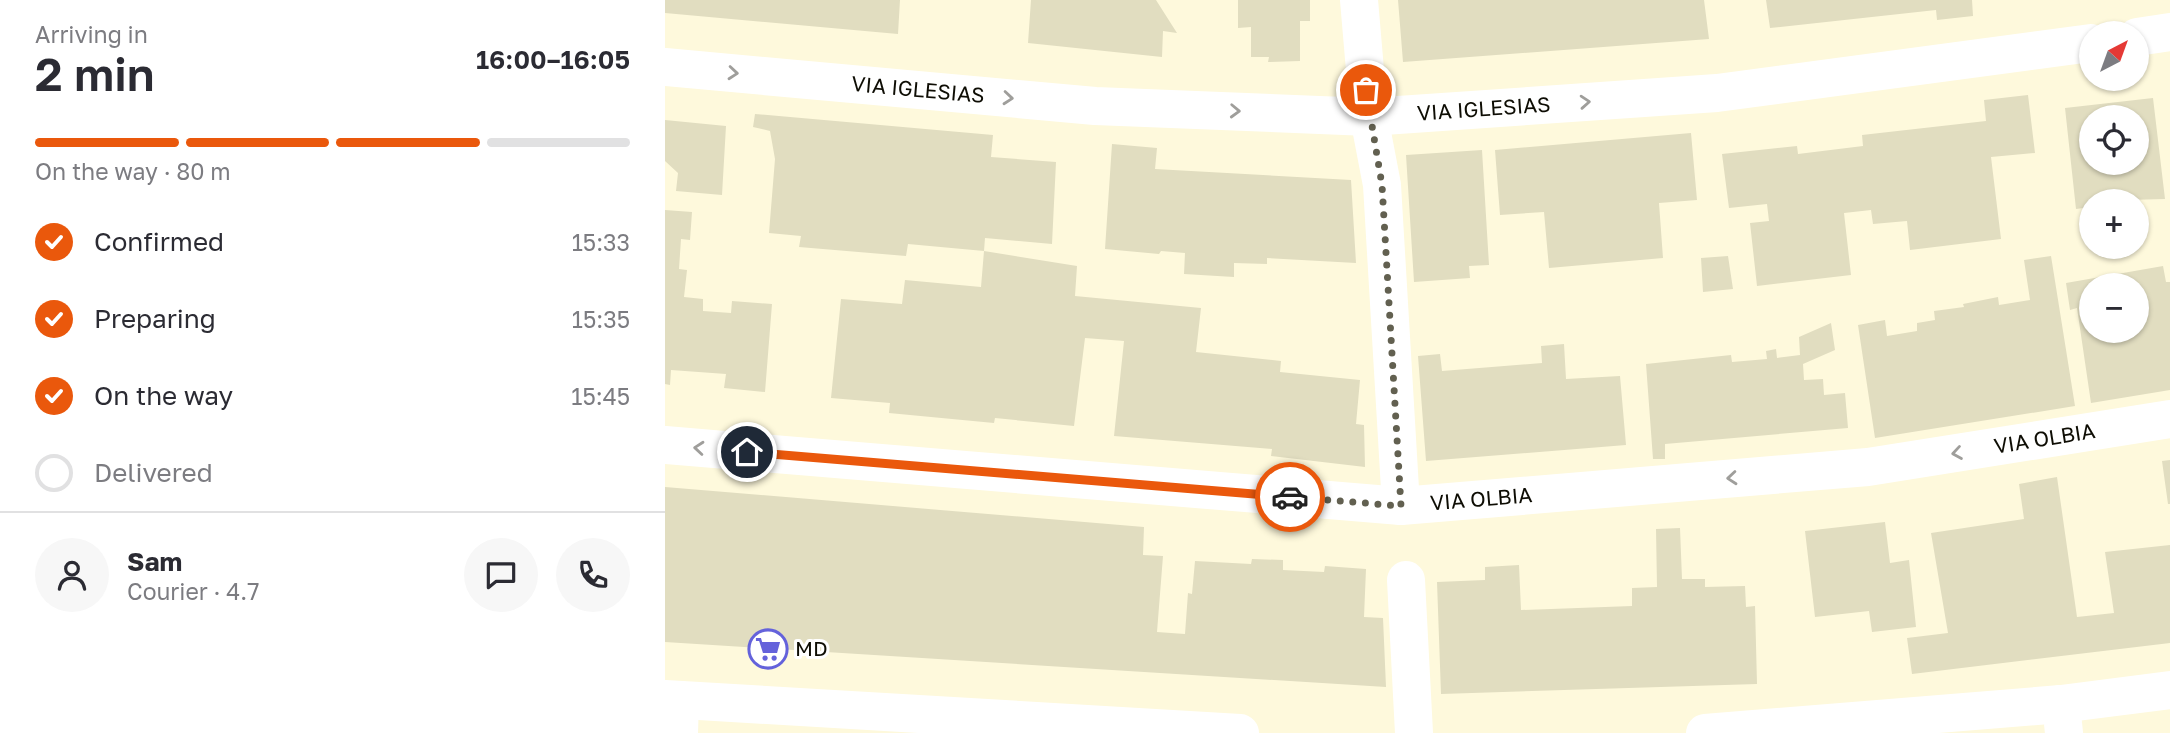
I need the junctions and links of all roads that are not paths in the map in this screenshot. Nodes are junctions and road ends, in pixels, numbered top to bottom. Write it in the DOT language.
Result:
graph roads {
  1 [pos="1359,0"];
  2 [pos="2170,32"];
  3 [pos="2149,35"];
  4 [pos="2079,45"];
  5 [pos="665,67"];
  6 [pos="1369,117"];
  7 [pos="2170,419"];
  8 [pos="665,445"];
  9 [pos="1401,506"];
  10 [pos="1406,580"];
  11 [pos="2170,690"];
  12 [pos="675,711"];
  13 [pos="2062,718"];
  14 [pos="1240,733"];
  15 [pos="1414,733"];
  16 [pos="1705,733"];
  1 -- 6 [label="street"];
  2 -- 3 [label="street"];
  6 -- 4 [label="street, VIA IGLESIAS, one-way"];
  5 -- 6 [label="street, VIA IGLESIAS, one-way"];
  6 -- 9 [label="street"];
  7 -- 9 [label="street, VIA OLBIA, one-way"];
  9 -- 8 [label="street, VIA OLBIA, one-way"];
  10 -- 15 [label="street"];
  11 -- 13 [label="street"];
  12 -- 14 [label="street"];
  13 -- 16 [label="street"];
}
